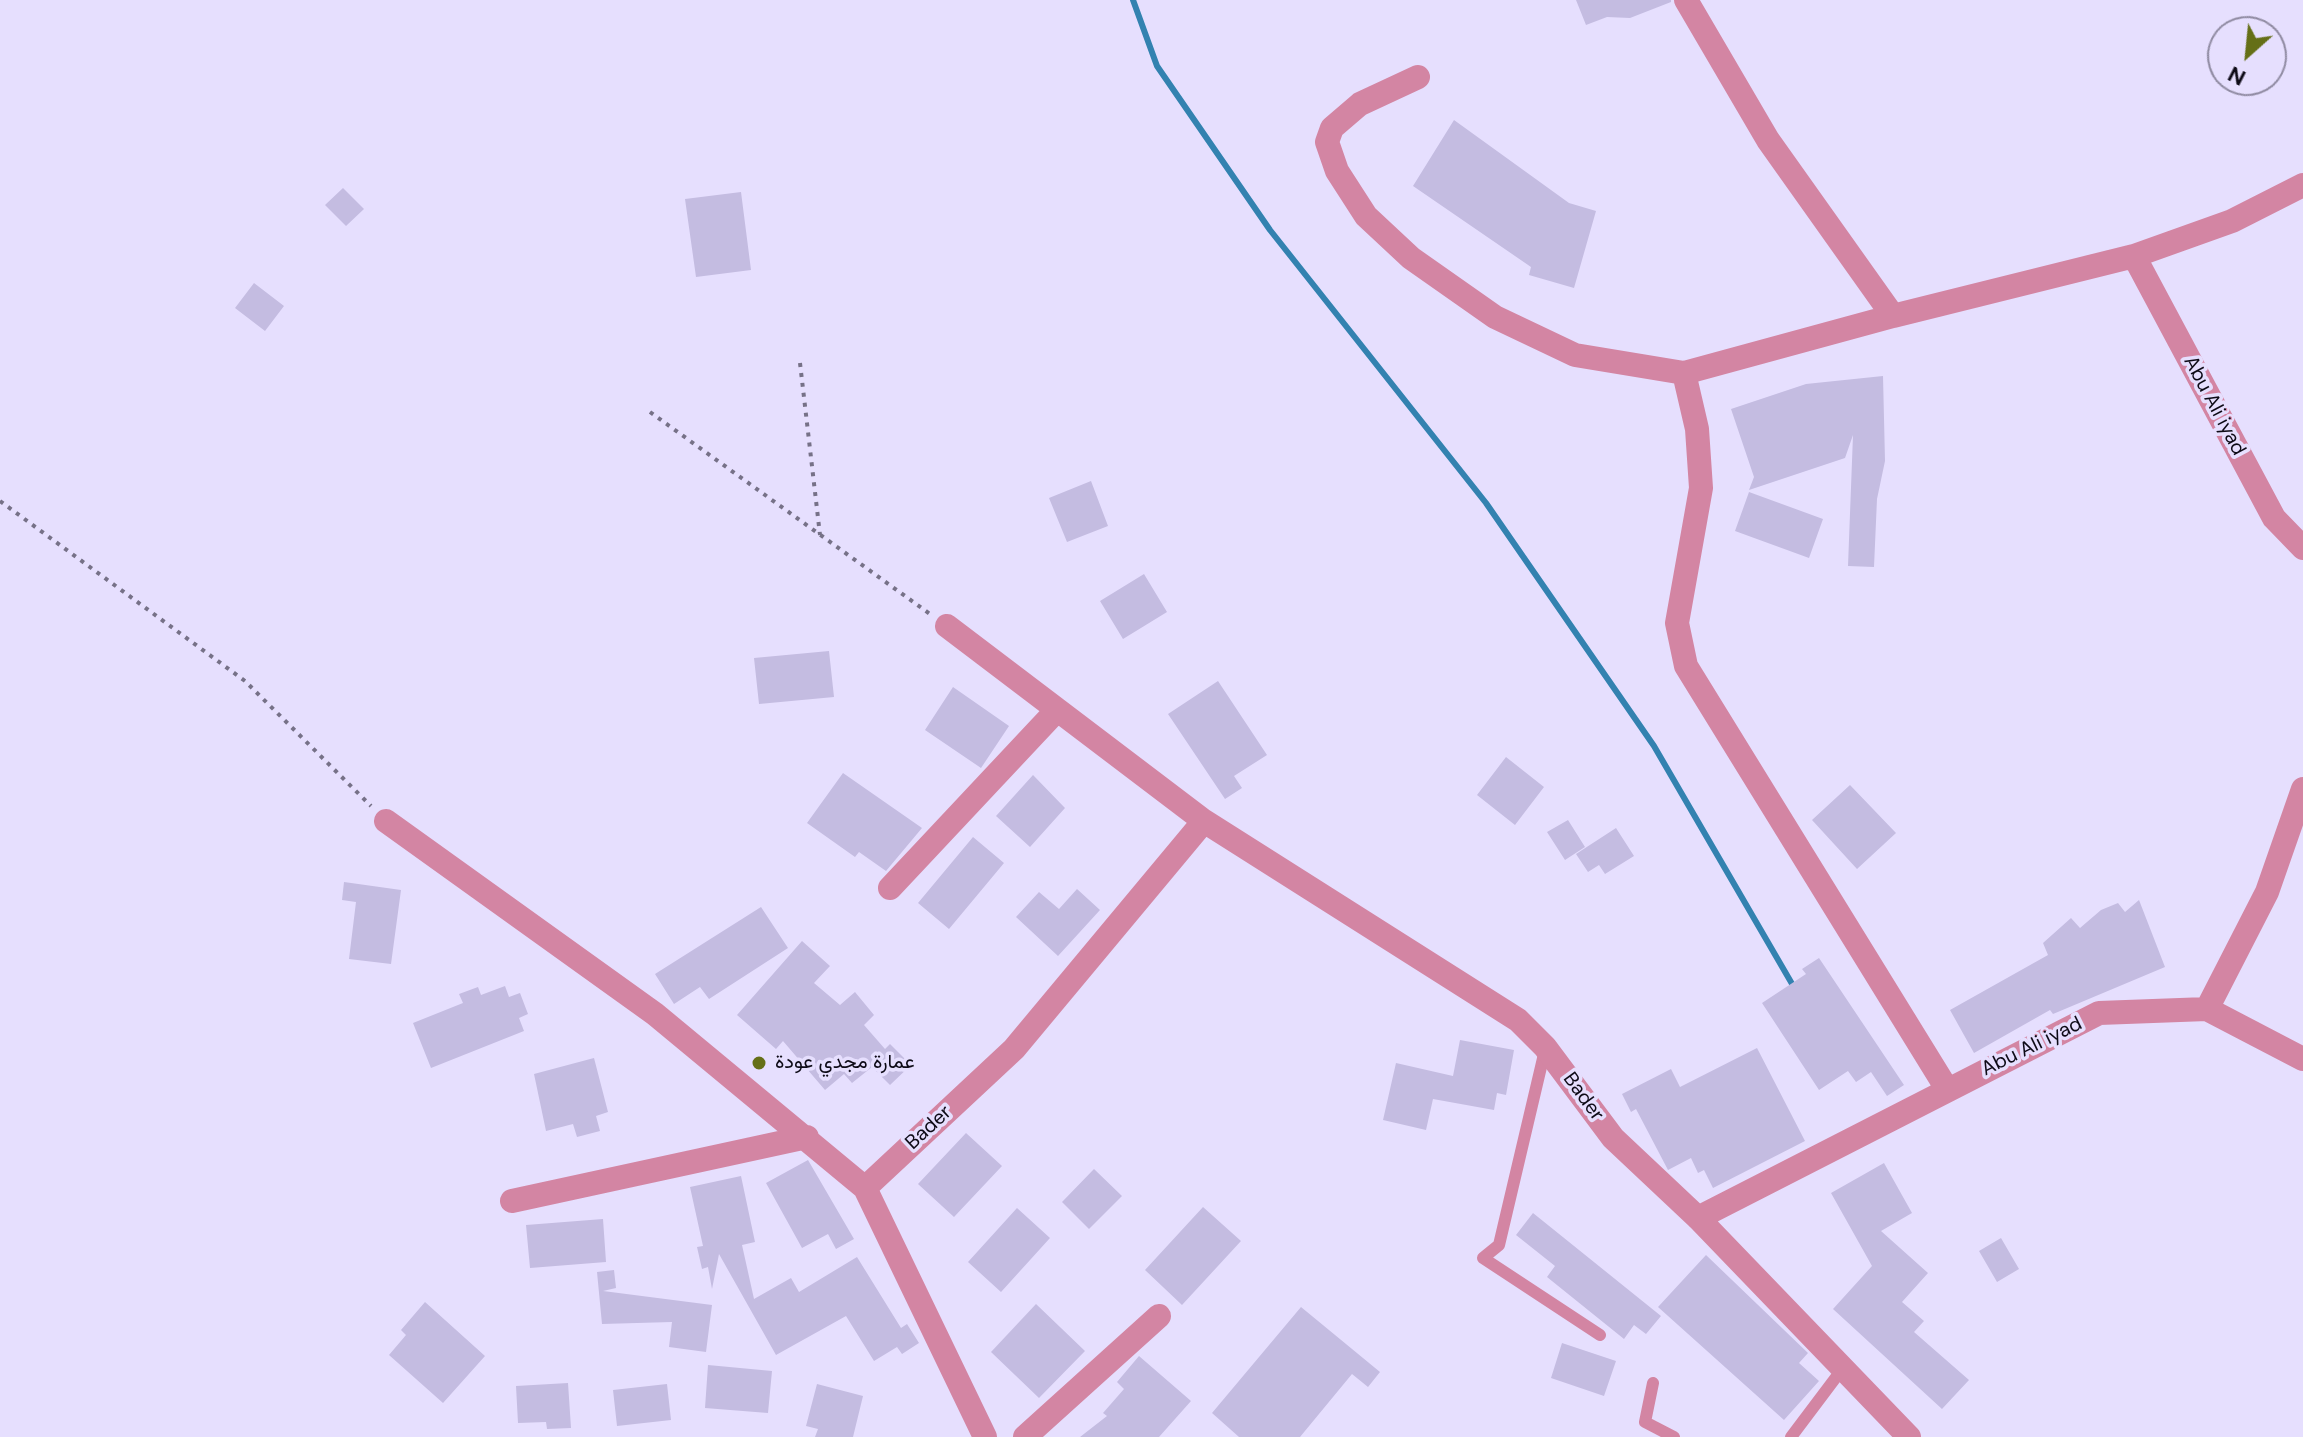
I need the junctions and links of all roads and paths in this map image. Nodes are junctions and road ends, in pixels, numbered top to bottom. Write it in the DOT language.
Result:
graph roads {
  1 [pos="1686,0"];
  2 [pos="1418,77"];
  3 [pos="2303,185"];
  4 [pos="2134,256"];
  5 [pos="1893,316"];
  6 [pos="800,363"];
  7 [pos="1684,373"];
  8 [pos="650,412"];
  9 [pos="0,501"];
  10 [pos="820,535"];
  11 [pos="2303,548"];
  12 [pos="947,626"];
  13 [pos="1057,710"];
  14 [pos="2303,789"];
  15 [pos="386,821"];
  16 [pos="1204,821"];
  17 [pos="890,888"];
  18 [pos="2207,1009"];
  19 [pos="1545,1047"];
  20 [pos="2303,1059"];
  21 [pos="1947,1089"];
  22 [pos="807,1137"];
  23 [pos="865,1188"];
  24 [pos="512,1201"];
  25 [pos="1698,1218"];
  26 [pos="1159,1316"];
  27 [pos="1600,1335"];
  28 [pos="1843,1368"];
  29 [pos="1653,1383"];
  30 [pos="985,1437"];
  31 [pos="1025,1437"];
  32 [pos="1674,1437"];
  33 [pos="1791,1437"];
  34 [pos="1909,1437"];
  1 -- 5 [label="street"];
  2 -- 7 [label="street"];
  3 -- 4 [label="street"];
  4 -- 5 [label="street"];
  4 -- 11 [label="street, Abu Ali iyad"];
  5 -- 7 [label="street"];
  6 -- 10 [label="path"];
  7 -- 21 [label="street"];
  8 -- 10 [label="path"];
  9 -- 15 [label="path"];
  10 -- 12 [label="path"];
  12 -- 13 [label="street, Bader"];
  13 -- 16 [label="street, Bader"];
  13 -- 17 [label="street"];
  14 -- 18 [label="street"];
  15 -- 22 [label="street"];
  16 -- 19 [label="street, Bader"];
  16 -- 23 [label="street, Bader"];
  18 -- 20 [label="street"];
  18 -- 21 [label="street, Abu Ali iyad"];
  19 -- 25 [label="street, Bader"];
  19 -- 27 [label="lane"];
  21 -- 25 [label="street, Abu Ali iyad"];
  22 -- 23 [label="street"];
  22 -- 24 [label="street"];
  23 -- 30 [label="street"];
  25 -- 28 [label="street, Bader"];
  26 -- 31 [label="street"];
  28 -- 33 [label="lane"];
  28 -- 34 [label="street, Bader"];
  29 -- 32 [label="lane"];
}
